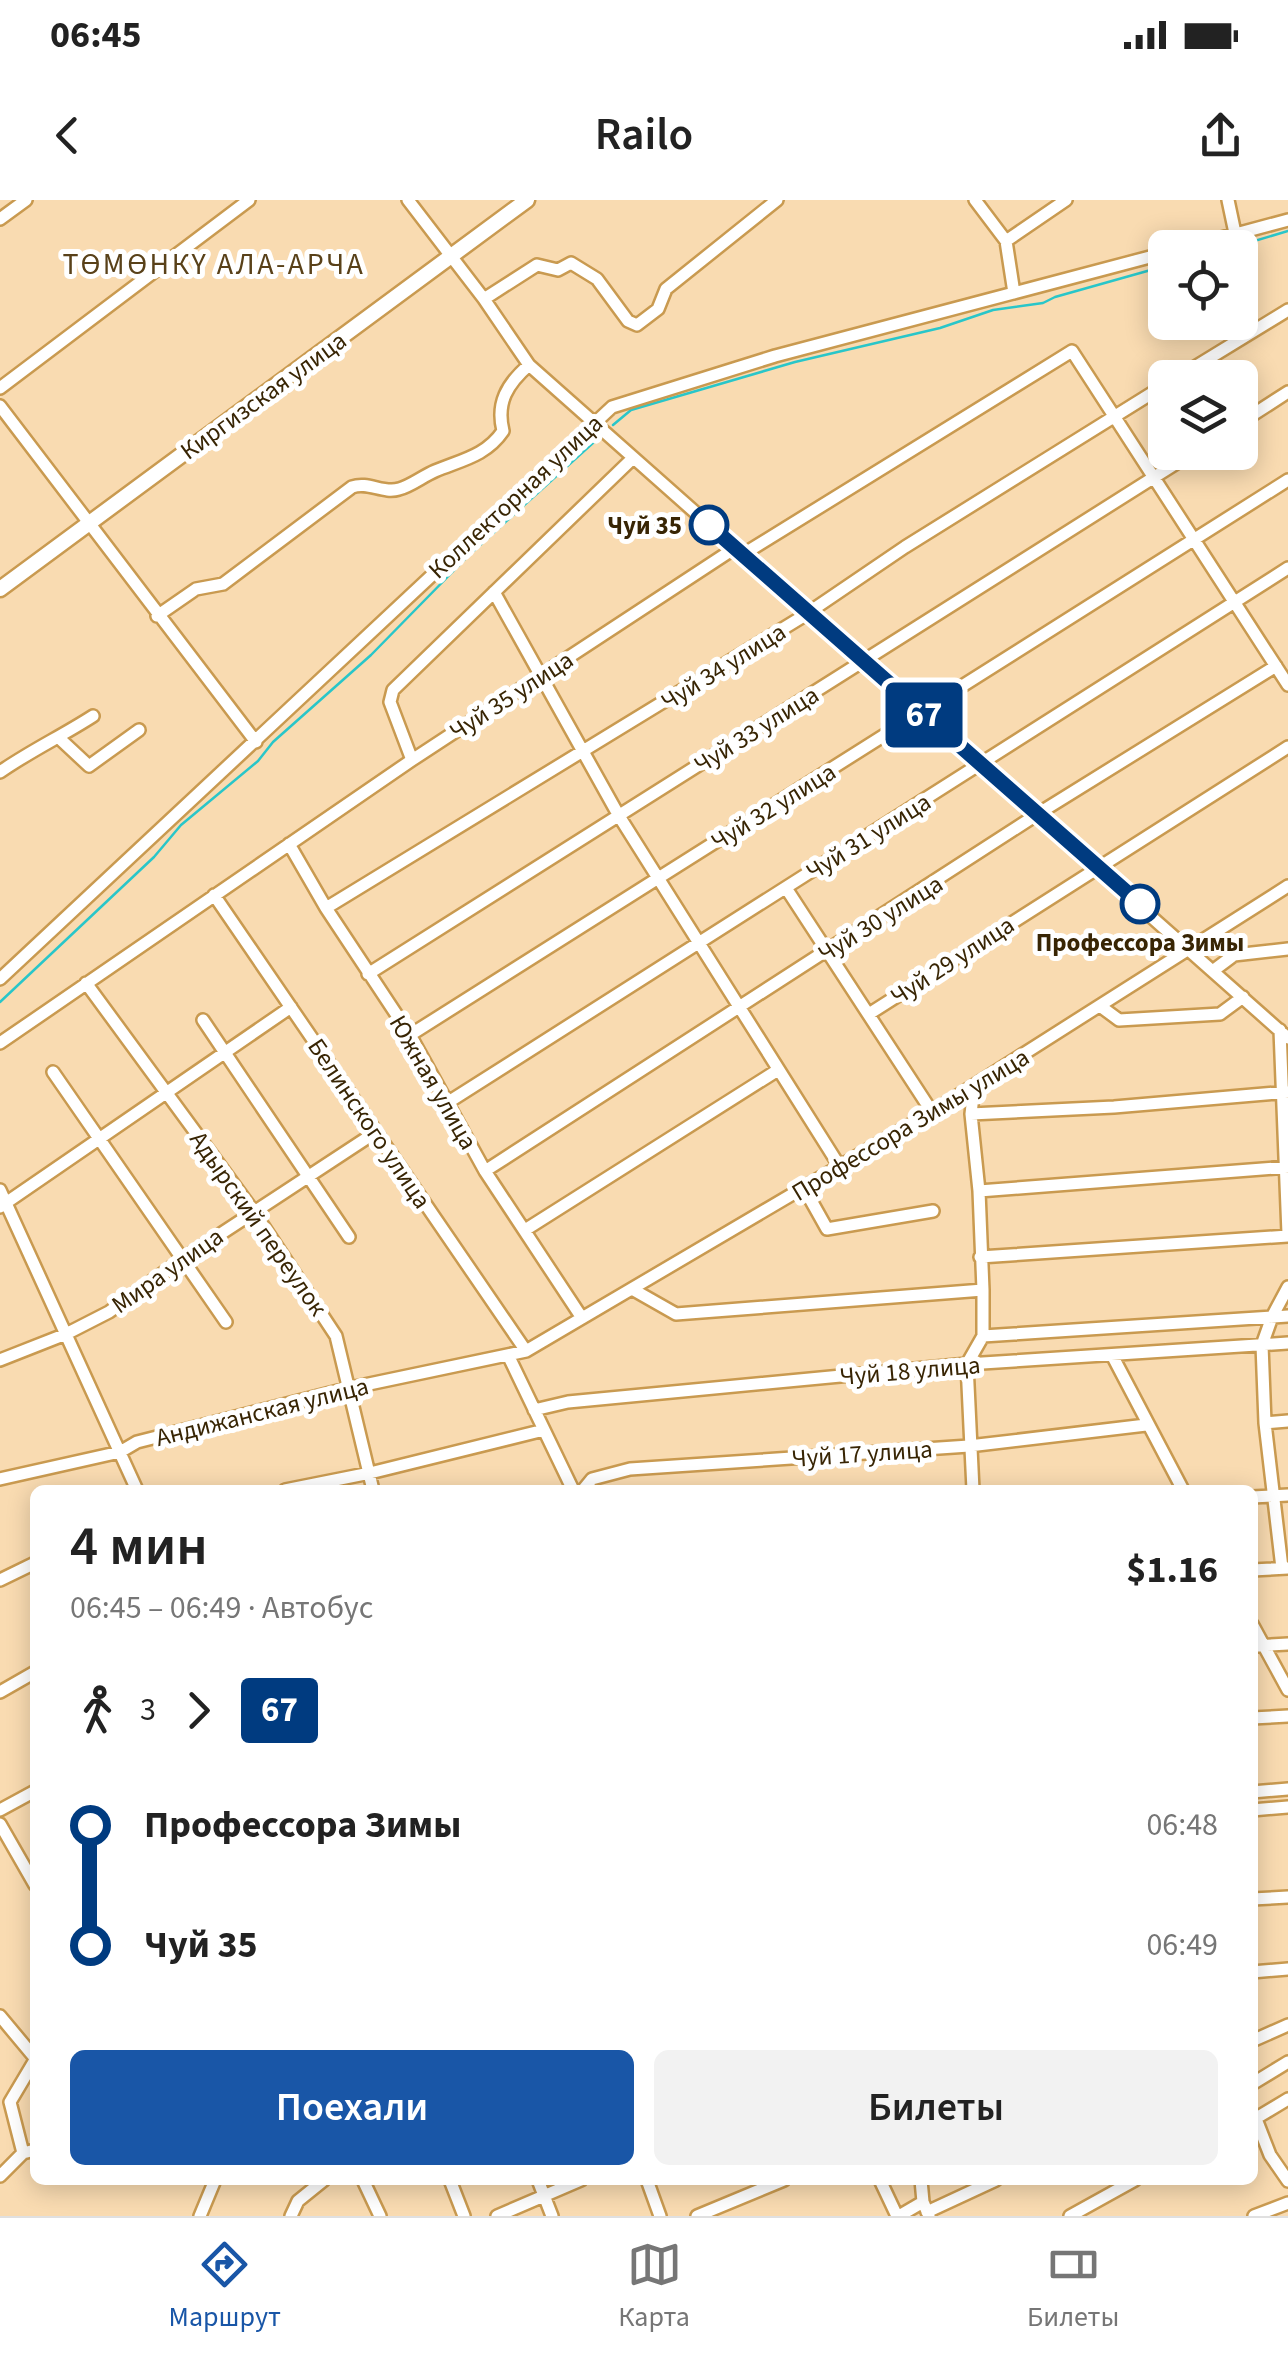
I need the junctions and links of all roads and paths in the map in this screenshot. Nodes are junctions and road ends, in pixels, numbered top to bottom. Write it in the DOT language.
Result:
graph roads {
  1 [pos="26,200"];
  2 [pos="249,200"];
  3 [pos="408,200"];
  4 [pos="527,200"];
  5 [pos="777,200"];
  6 [pos="975,200"];
  7 [pos="1066,200"];
  8 [pos="1228,200"];
  9 [pos="0,219"];
  10 [pos="1288,220"];
  11 [pos="1233,230"];
  12 [pos="1246,230"];
  13 [pos="1006,241"];
  14 [pos="450,256"];
  15 [pos="1148,258"];
  16 [pos="1014,293"];
  17 [pos="484,299"];
  18 [pos="1288,310"];
  19 [pos="1206,360"];
  20 [pos="529,365"];
  21 [pos="0,388"];
  22 [pos="1288,392"];
  23 [pos="1148,395"];
  24 [pos="0,406"];
  25 [pos="1258,411"];
  26 [pos="1114,416"];
  27 [pos="593,424"];
  28 [pos="632,458"];
  29 [pos="1167,470"];
  30 [pos="1153,479"];
  31 [pos="1288,480"];
  32 [pos="88,524"];
  33 [pos="1192,540"];
  34 [pos="739,551"];
  35 [pos="1288,568"];
  36 [pos="0,589"];
  37 [pos="494,592"];
  38 [pos="1234,602"];
  39 [pos="808,612"];
  40 [pos="157,616"];
  41 [pos="863,661"];
  42 [pos="1276,666"];
  43 [pos="543,675"];
  44 [pos="1288,685"];
  45 [pos="921,712"];
  46 [pos="93,716"];
  47 [pos="139,730"];
  48 [pos="59,738"];
  49 [pos="256,742"];
  50 [pos="1288,747"];
  51 [pos="584,752"];
  52 [pos="412,760"];
  53 [pos="980,765"];
  54 [pos="0,772"];
  55 [pos="1038,814"];
  56 [pos="618,816"];
  57 [pos="288,844"];
  58 [pos="1099,867"];
  59 [pos="658,878"];
  60 [pos="1288,886"];
  61 [pos="786,888"];
  62 [pos="214,895"];
  63 [pos="326,908"];
  64 [pos="699,943"];
  65 [pos="1191,948"];
  66 [pos="1288,949"];
  67 [pos="826,952"];
  68 [pos="1214,970"];
  69 [pos="368,974"];
  70 [pos="0,979"];
  71 [pos="86,983"];
  72 [pos="1243,997"];
  73 [pos="291,1006"];
  74 [pos="1100,1006"];
  75 [pos="740,1008"];
  76 [pos="869,1014"];
  77 [pos="203,1020"];
  78 [pos="1282,1028"];
  79 [pos="410,1036"];
  80 [pos="0,1042"];
  81 [pos="225,1052"];
  82 [pos="778,1070"];
  83 [pos="53,1072"];
  84 [pos="974,1087"];
  85 [pos="167,1092"];
  86 [pos="1284,1093"];
  87 [pos="447,1103"];
  88 [pos="932,1112"];
  89 [pos="972,1114"];
  90 [pos="376,1132"];
  91 [pos="99,1138"];
  92 [pos="840,1167"];
  93 [pos="1286,1168"];
  94 [pos="485,1171"];
  95 [pos="308,1176"];
  96 [pos="804,1188"];
  97 [pos="0,1190"];
  98 [pos="980,1191"];
  99 [pos="3,1204"];
  100 [pos="254,1212"];
  101 [pos="933,1212"];
  102 [pos="524,1230"];
  103 [pos="1288,1235"];
  104 [pos="349,1237"];
  105 [pos="980,1257"];
  106 [pos="184,1258"];
  107 [pos="1288,1287"];
  108 [pos="632,1289"];
  109 [pos="984,1290"];
  110 [pos="1288,1316"];
  111 [pos="1272,1317"];
  112 [pos="582,1318"];
  113 [pos="226,1322"];
  114 [pos="66,1334"];
  115 [pos="983,1336"];
  116 [pos="1288,1343"];
  117 [pos="1262,1344"];
  118 [pos="526,1352"];
  119 [pos="508,1355"];
  120 [pos="1112,1355"];
  121 [pos="0,1360"];
  122 [pos="966,1364"];
  123 [pos="350,1388"];
  124 [pos="534,1410"];
  125 [pos="1288,1421"];
  126 [pos="1266,1423"];
  127 [pos="1146,1425"];
  128 [pos="544,1430"];
  129 [pos="969,1446"];
  130 [pos="120,1452"];
  131 [pos="370,1473"];
  132 [pos="0,1479"];
  133 [pos="135,1485"];
  134 [pos="310,1485"];
  135 [pos="372,1485"];
  136 [pos="571,1485"];
  137 [pos="587,1485"];
  138 [pos="973,1485"];
  139 [pos="1180,1485"];
  140 [pos="1282,1495"];
  141 [pos="30,1565"];
  142 [pos="1285,1568"];
  143 [pos="1258,1570"];
  144 [pos="0,1580"];
  145 [pos="1288,1644"];
  146 [pos="1259,1646"];
  147 [pos="30,1675"];
  148 [pos="1288,1690"];
  149 [pos="0,1692"];
  150 [pos="1288,1716"];
  151 [pos="1258,1718"];
  152 [pos="1288,1789"];
  153 [pos="1258,1792"];
  154 [pos="30,1794"];
  155 [pos="1288,1807"];
  156 [pos="0,1810"];
  157 [pos="1258,1810"];
  158 [pos="0,1824"];
  159 [pos="30,1877"];
  160 [pos="1288,1897"];
  161 [pos="1258,1900"];
  162 [pos="1288,1970"];
  163 [pos="1258,1972"];
  164 [pos="0,2016"];
  165 [pos="1288,2025"];
  166 [pos="1258,2038"];
  167 [pos="30,2053"];
  168 [pos="1288,2062"];
  169 [pos="30,2066"];
  170 [pos="1258,2080"];
  171 [pos="1288,2100"];
  172 [pos="5,2101"];
  173 [pos="1258,2118"];
  174 [pos="1258,2129"];
  175 [pos="29,2152"];
  176 [pos="0,2176"];
  177 [pos="1288,2180"];
  178 [pos="213,2185"];
  179 [pos="318,2185"];
  180 [pos="365,2185"];
  181 [pos="452,2185"];
  182 [pos="540,2185"];
  183 [pos="569,2185"];
  184 [pos="648,2185"];
  185 [pos="772,2185"];
  186 [pos="882,2185"];
  187 [pos="922,2185"];
  188 [pos="984,2185"];
  189 [pos="1126,2185"];
  190 [pos="545,2196"];
  191 [pos="1288,2203"];
  192 [pos="927,2210"];
  193 [pos="200,2216"];
  194 [pos="291,2216"];
  195 [pos="380,2216"];
  196 [pos="464,2216"];
  197 [pos="497,2216"];
  198 [pos="552,2216"];
  199 [pos="660,2216"];
  200 [pos="697,2216"];
  201 [pos="898,2216"];
  202 [pos="1070,2216"];
  203 [pos="1254,2216"];
  1 -- 9 [label="street"];
  2 -- 21 [label="street"];
  3 -- 14 [label="street"];
  4 -- 14 [label="main road, Киргизская улица"];
  5 -- 17 [label="street"];
  6 -- 13 [label="street"];
  7 -- 13 [label="street"];
  8 -- 11 [label="street"];
  10 -- 12 [label="street"];
  13 -- 16 [label="street"];
  14 -- 17 [label="street"];
  14 -- 32 [label="main road, Киргизская улица"];
  15 -- 16 [label="street, Коллекторная улица"];
  16 -- 27 [label="street, Коллекторная улица"];
  17 -- 20 [label="street"];
  18 -- 19 [label="street"];
  20 -- 27 [label="street"];
  20 -- 40 [label="street"];
  22 -- 25 [label="street"];
  23 -- 26 [label="street, Чуй 34 улица"];
  24 -- 32 [label="street"];
  26 -- 30 [label="street"];
  26 -- 34 [label="street, Чуй 35 улица"];
  26 -- 39 [label="street, Чуй 34 улица"];
  27 -- 28 [label="street"];
  27 -- 49 [label="street, Коллекторная улица"];
  28 -- 34 [label="street"];
  28 -- 37 [label="street"];
  29 -- 30 [label="street, Чуй 33 улица"];
  30 -- 33 [label="street"];
  30 -- 41 [label="street, Чуй 33 улица"];
  31 -- 33 [label="street, Чуй 32 улица"];
  32 -- 36 [label="main road, Киргизская улица"];
  32 -- 40 [label="street"];
  33 -- 38 [label="street"];
  33 -- 45 [label="street, Чуй 32 улица"];
  34 -- 39 [label="street"];
  34 -- 43 [label="street, Чуй 35 улица"];
  35 -- 38 [label="street, Чуй 31 улица"];
  37 -- 43 [label="street"];
  37 -- 52 [label="street"];
  38 -- 42 [label="street"];
  38 -- 53 [label="street, Чуй 31 улица"];
  39 -- 41 [label="street"];
  39 -- 51 [label="street, Чуй 34 улица"];
  40 -- 49 [label="street"];
  41 -- 45 [label="street"];
  41 -- 56 [label="street, Чуй 33 улица"];
  42 -- 44 [label="street"];
  42 -- 55 [label="street, Чуй 30 улица"];
  43 -- 51 [label="street"];
  43 -- 52 [label="street, Чуй 35 улица"];
  45 -- 53 [label="street"];
  45 -- 59 [label="street, Чуй 32 улица"];
  46 -- 48 [label="street"];
  47 -- 48 [label="street"];
  48 -- 54 [label="street"];
  49 -- 70 [label="street, Коллекторная улица"];
  50 -- 58 [label="street, Чуй 29 улица"];
  51 -- 56 [label="street"];
  51 -- 63 [label="street, Чуй 34 улица"];
  52 -- 57 [label="street, Чуй 35 улица"];
  53 -- 55 [label="street"];
  53 -- 61 [label="street, Чуй 31 улица"];
  55 -- 58 [label="street"];
  55 -- 67 [label="street, Чуй 30 улица"];
  56 -- 59 [label="street"];
  56 -- 69 [label="street, Чуй 33 улица"];
  57 -- 62 [label="street, Чуй 35 улица"];
  57 -- 63 [label="street, Южная улица"];
  58 -- 65 [label="street"];
  58 -- 76 [label="street, Чуй 29 улица"];
  59 -- 64 [label="street"];
  59 -- 79 [label="street, Чуй 32 улица"];
  60 -- 65 [label="street, Профессора Зимы улица"];
  61 -- 64 [label="street, Чуй 31 улица"];
  61 -- 67 [label="street"];
  62 -- 71 [label="street, Чуй 35 улица"];
  62 -- 73 [label="street, Белинского улица"];
  63 -- 69 [label="street, Южная улица"];
  64 -- 75 [label="street"];
  64 -- 87 [label="street, Чуй 31 улица"];
  65 -- 68 [label="street"];
  65 -- 74 [label="street, Профессора Зимы улица"];
  66 -- 68 [label="street"];
  67 -- 75 [label="street, Чуй 30 улица"];
  67 -- 76 [label="street"];
  68 -- 72 [label="street"];
  69 -- 79 [label="street, Южная улица"];
  71 -- 80 [label="street, Чуй 35 улица"];
  71 -- 85 [label="street, Адырский переулок"];
  72 -- 74 [label="street"];
  72 -- 78 [label="street"];
  73 -- 81 [label="street"];
  73 -- 90 [label="street, Белинского улица"];
  74 -- 84 [label="street, Профессора Зимы улица"];
  75 -- 82 [label="street"];
  75 -- 94 [label="street, Чуй 30 улица"];
  76 -- 88 [label="street"];
  77 -- 81 [label="street"];
  78 -- 86 [label="street"];
  79 -- 87 [label="street, Южная улица"];
  81 -- 85 [label="street"];
  81 -- 95 [label="street"];
  82 -- 92 [label="street"];
  82 -- 102 [label="street"];
  83 -- 91 [label="street"];
  84 -- 88 [label="street, Профессора Зимы улица"];
  84 -- 89 [label="street"];
  85 -- 91 [label="street"];
  85 -- 100 [label="street, Адырский переулок"];
  86 -- 89 [label="street"];
  86 -- 93 [label="street"];
  87 -- 94 [label="street, Южная улица"];
  88 -- 92 [label="street, Профессора Зимы улица"];
  89 -- 98 [label="street"];
  90 -- 95 [label="street, Мира улица"];
  90 -- 118 [label="street, Белинского улица"];
  91 -- 99 [label="street"];
  91 -- 106 [label="street"];
  92 -- 96 [label="street, Профессора Зимы улица"];
  93 -- 98 [label="street"];
  93 -- 103 [label="street"];
  94 -- 102 [label="street, Южная улица"];
  95 -- 100 [label="street, Мира улица"];
  95 -- 104 [label="street"];
  96 -- 101 [label="street"];
  96 -- 108 [label="street, Профессора Зимы улица"];
  97 -- 99 [label="street"];
  98 -- 105 [label="street"];
  99 -- 114 [label="street"];
  100 -- 106 [label="street, Мира улица"];
  100 -- 123 [label="street, Адырский переулок"];
  102 -- 112 [label="street, Южная улица"];
  103 -- 105 [label="street"];
  105 -- 109 [label="street"];
  106 -- 113 [label="street"];
  106 -- 114 [label="street, Мира улица"];
  107 -- 111 [label="street"];
  108 -- 109 [label="street"];
  108 -- 112 [label="street, Профессора Зимы улица"];
  109 -- 115 [label="street"];
  110 -- 111 [label="street"];
  111 -- 115 [label="street"];
  111 -- 117 [label="street"];
  112 -- 118 [label="street, Профессора Зимы улица"];
  114 -- 121 [label="street, Мира улица"];
  114 -- 130 [label="street"];
  115 -- 122 [label="street"];
  116 -- 117 [label="street, Чуй 18 улица"];
  117 -- 120 [label="street, Чуй 18 улица"];
  117 -- 126 [label="street"];
  118 -- 119 [label="street, Андижанская улица"];
  119 -- 123 [label="street, Андижанская улица"];
  119 -- 124 [label="street"];
  120 -- 122 [label="street, Чуй 18 улица"];
  120 -- 127 [label="street"];
  122 -- 124 [label="street, Чуй 18 улица"];
  122 -- 129 [label="street"];
  123 -- 130 [label="street, Андижанская улица"];
  123 -- 131 [label="street, Адырский переулок"];
  124 -- 128 [label="street"];
  125 -- 126 [label="street"];
  126 -- 140 [label="street"];
  127 -- 129 [label="street, Чуй 17 улица"];
  127 -- 139 [label="street"];
  128 -- 131 [label="street"];
  128 -- 136 [label="street"];
  129 -- 137 [label="street, Чуй 17 улица"];
  129 -- 138 [label="street"];
  130 -- 132 [label="street, Андижанская улица"];
  130 -- 133 [label="street"];
  131 -- 134 [label="street"];
  131 -- 135 [label="street, Адырский переулок"];
  140 -- 142 [label="street"];
  141 -- 144 [label="street"];
  142 -- 143 [label="street"];
  145 -- 146 [label="street"];
  146 -- 148 [label="street"];
  147 -- 149 [label="street"];
  150 -- 151 [label="street"];
  152 -- 153 [label="street"];
  154 -- 156 [label="street"];
  155 -- 157 [label="street"];
  158 -- 159 [label="street"];
  160 -- 161 [label="street"];
  162 -- 163 [label="street"];
  164 -- 167 [label="street"];
  165 -- 166 [label="street"];
  168 -- 170 [label="street"];
  169 -- 172 [label="street"];
  171 -- 173 [label="street"];
  172 -- 175 [label="street"];
  174 -- 177 [label="street"];
  175 -- 176 [label="street"];
  178 -- 193 [label="street"];
  179 -- 194 [label="street"];
  180 -- 195 [label="street"];
  181 -- 196 [label="street"];
  182 -- 190 [label="street"];
  183 -- 190 [label="street"];
  184 -- 199 [label="street"];
  185 -- 200 [label="street"];
  186 -- 201 [label="street"];
  187 -- 192 [label="street"];
  188 -- 192 [label="street"];
  189 -- 202 [label="street"];
  190 -- 197 [label="street"];
  190 -- 198 [label="street"];
  191 -- 203 [label="street"];
  192 -- 201 [label="street"];
}
